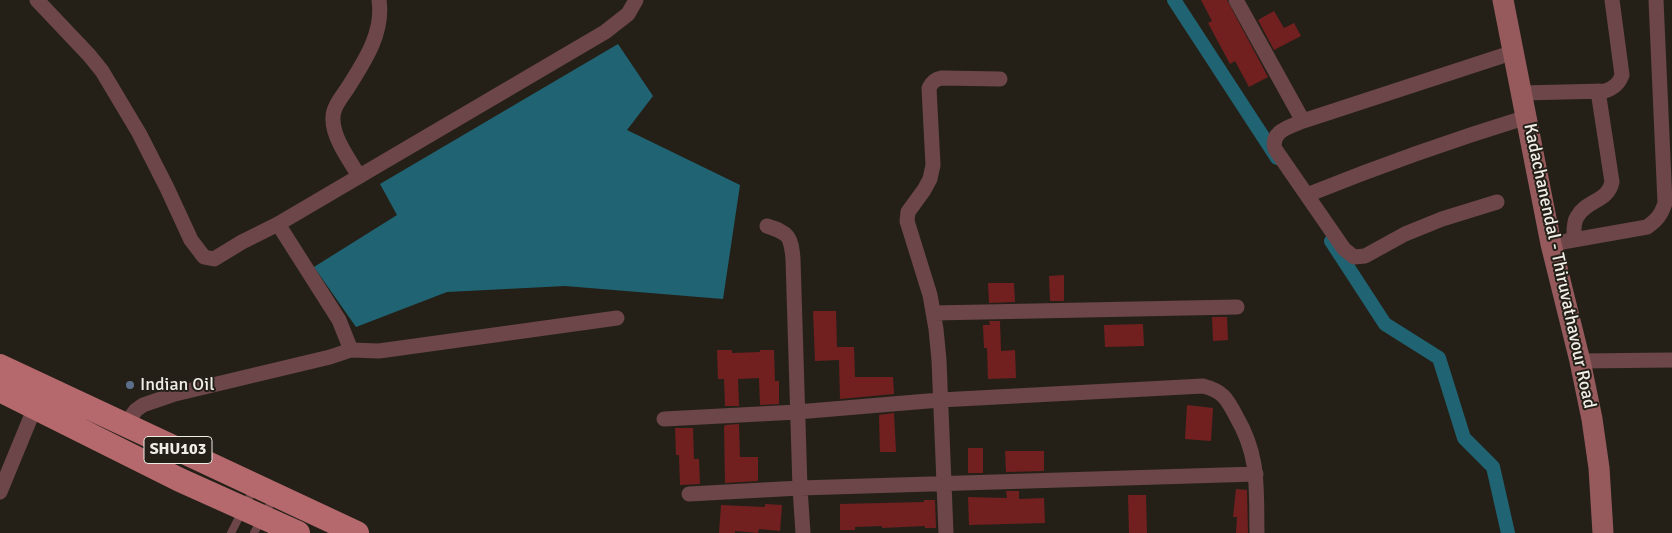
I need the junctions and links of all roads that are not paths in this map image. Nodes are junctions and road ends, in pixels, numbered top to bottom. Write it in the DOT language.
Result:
graph roads {
  1 [pos="37,0"];
  2 [pos="379,0"];
  3 [pos="636,0"];
  4 [pos="1238,0"];
  5 [pos="1503,0"];
  6 [pos="1612,0"];
  7 [pos="1656,0"];
  8 [pos="1514,52"];
  9 [pos="1000,79"];
  10 [pos="1598,91"];
  11 [pos="1522,93"];
  12 [pos="1526,117"];
  13 [pos="1303,121"];
  14 [pos="359,176"];
  15 [pos="1307,195"];
  16 [pos="1497,202"];
  17 [pos="1667,213"];
  18 [pos="278,224"];
  19 [pos="767,226"];
  20 [pos="1574,240"];
  21 [pos="1551,244"];
  22 [pos="1237,307"];
  23 [pos="933,313"];
  24 [pos="618,318"];
  25 [pos="351,350"];
  26 [pos="1672,360"];
  27 [pos="1580,361"];
  28 [pos="0,366"];
  29 [pos="0,390"];
  30 [pos="940,400"];
  31 [pos="35,407"];
  32 [pos="797,412"];
  33 [pos="664,419"];
  34 [pos="125,425"];
  35 [pos="1256,474"];
  36 [pos="943,484"];
  37 [pos="800,488"];
  38 [pos="265,490"];
  39 [pos="0,492"];
  40 [pos="689,494"];
  41 [pos="254,520"];
  42 [pos="231,533"];
  43 [pos="298,533"];
  44 [pos="356,533"];
  45 [pos="803,533"];
  46 [pos="946,533"];
  47 [pos="1257,533"];
  48 [pos="1603,533"];
  1 -- 18 [label="street"];
  2 -- 14 [label="street"];
  3 -- 14 [label="street"];
  4 -- 13 [label="street"];
  5 -- 8 [label="main road, Kadachanendal - Thiruvathavour Road"];
  6 -- 10 [label="street"];
  7 -- 17 [label="street"];
  8 -- 11 [label="main road, Kadachanendal - Thiruvathavour Road"];
  8 -- 13 [label="street"];
  9 -- 23 [label="street"];
  10 -- 11 [label="street"];
  10 -- 20 [label="street"];
  11 -- 12 [label="main road, Kadachanendal - Thiruvathavour Road"];
  12 -- 15 [label="street"];
  12 -- 21 [label="main road, Kadachanendal - Thiruvathavour Road"];
  13 -- 15 [label="street"];
  14 -- 18 [label="street"];
  15 -- 16 [label="street"];
  17 -- 20 [label="street"];
  18 -- 25 [label="street"];
  19 -- 32 [label="street"];
  20 -- 21 [label="street"];
  21 -- 27 [label="main road, Kadachanendal - Thiruvathavour Road"];
  22 -- 23 [label="street"];
  23 -- 30 [label="street"];
  24 -- 25 [label="street"];
  25 -- 34 [label="street"];
  26 -- 27 [label="street"];
  27 -- 48 [label="main road, Kadachanendal - Thiruvathavour Road"];
  28 -- 34 [label="main road, SHU103"];
  29 -- 31 [label="main road, SHU103"];
  30 -- 32 [label="street"];
  30 -- 35 [label="street"];
  30 -- 36 [label="street"];
  31 -- 39 [label="street"];
  31 -- 41 [label="main road, SHU103"];
  32 -- 33 [label="street"];
  32 -- 37 [label="street"];
  34 -- 38 [label="main road, SHU103"];
  35 -- 36 [label="street"];
  35 -- 47 [label="street"];
  36 -- 37 [label="street"];
  36 -- 46 [label="street"];
  37 -- 40 [label="street"];
  37 -- 45 [label="street"];
  38 -- 41 [label="lane"];
  38 -- 41 [label="lane"];
  38 -- 44 [label="main road, SHU103"];
  41 -- 42 [label="lane"];
  41 -- 43 [label="main road, SHU103"];
}
